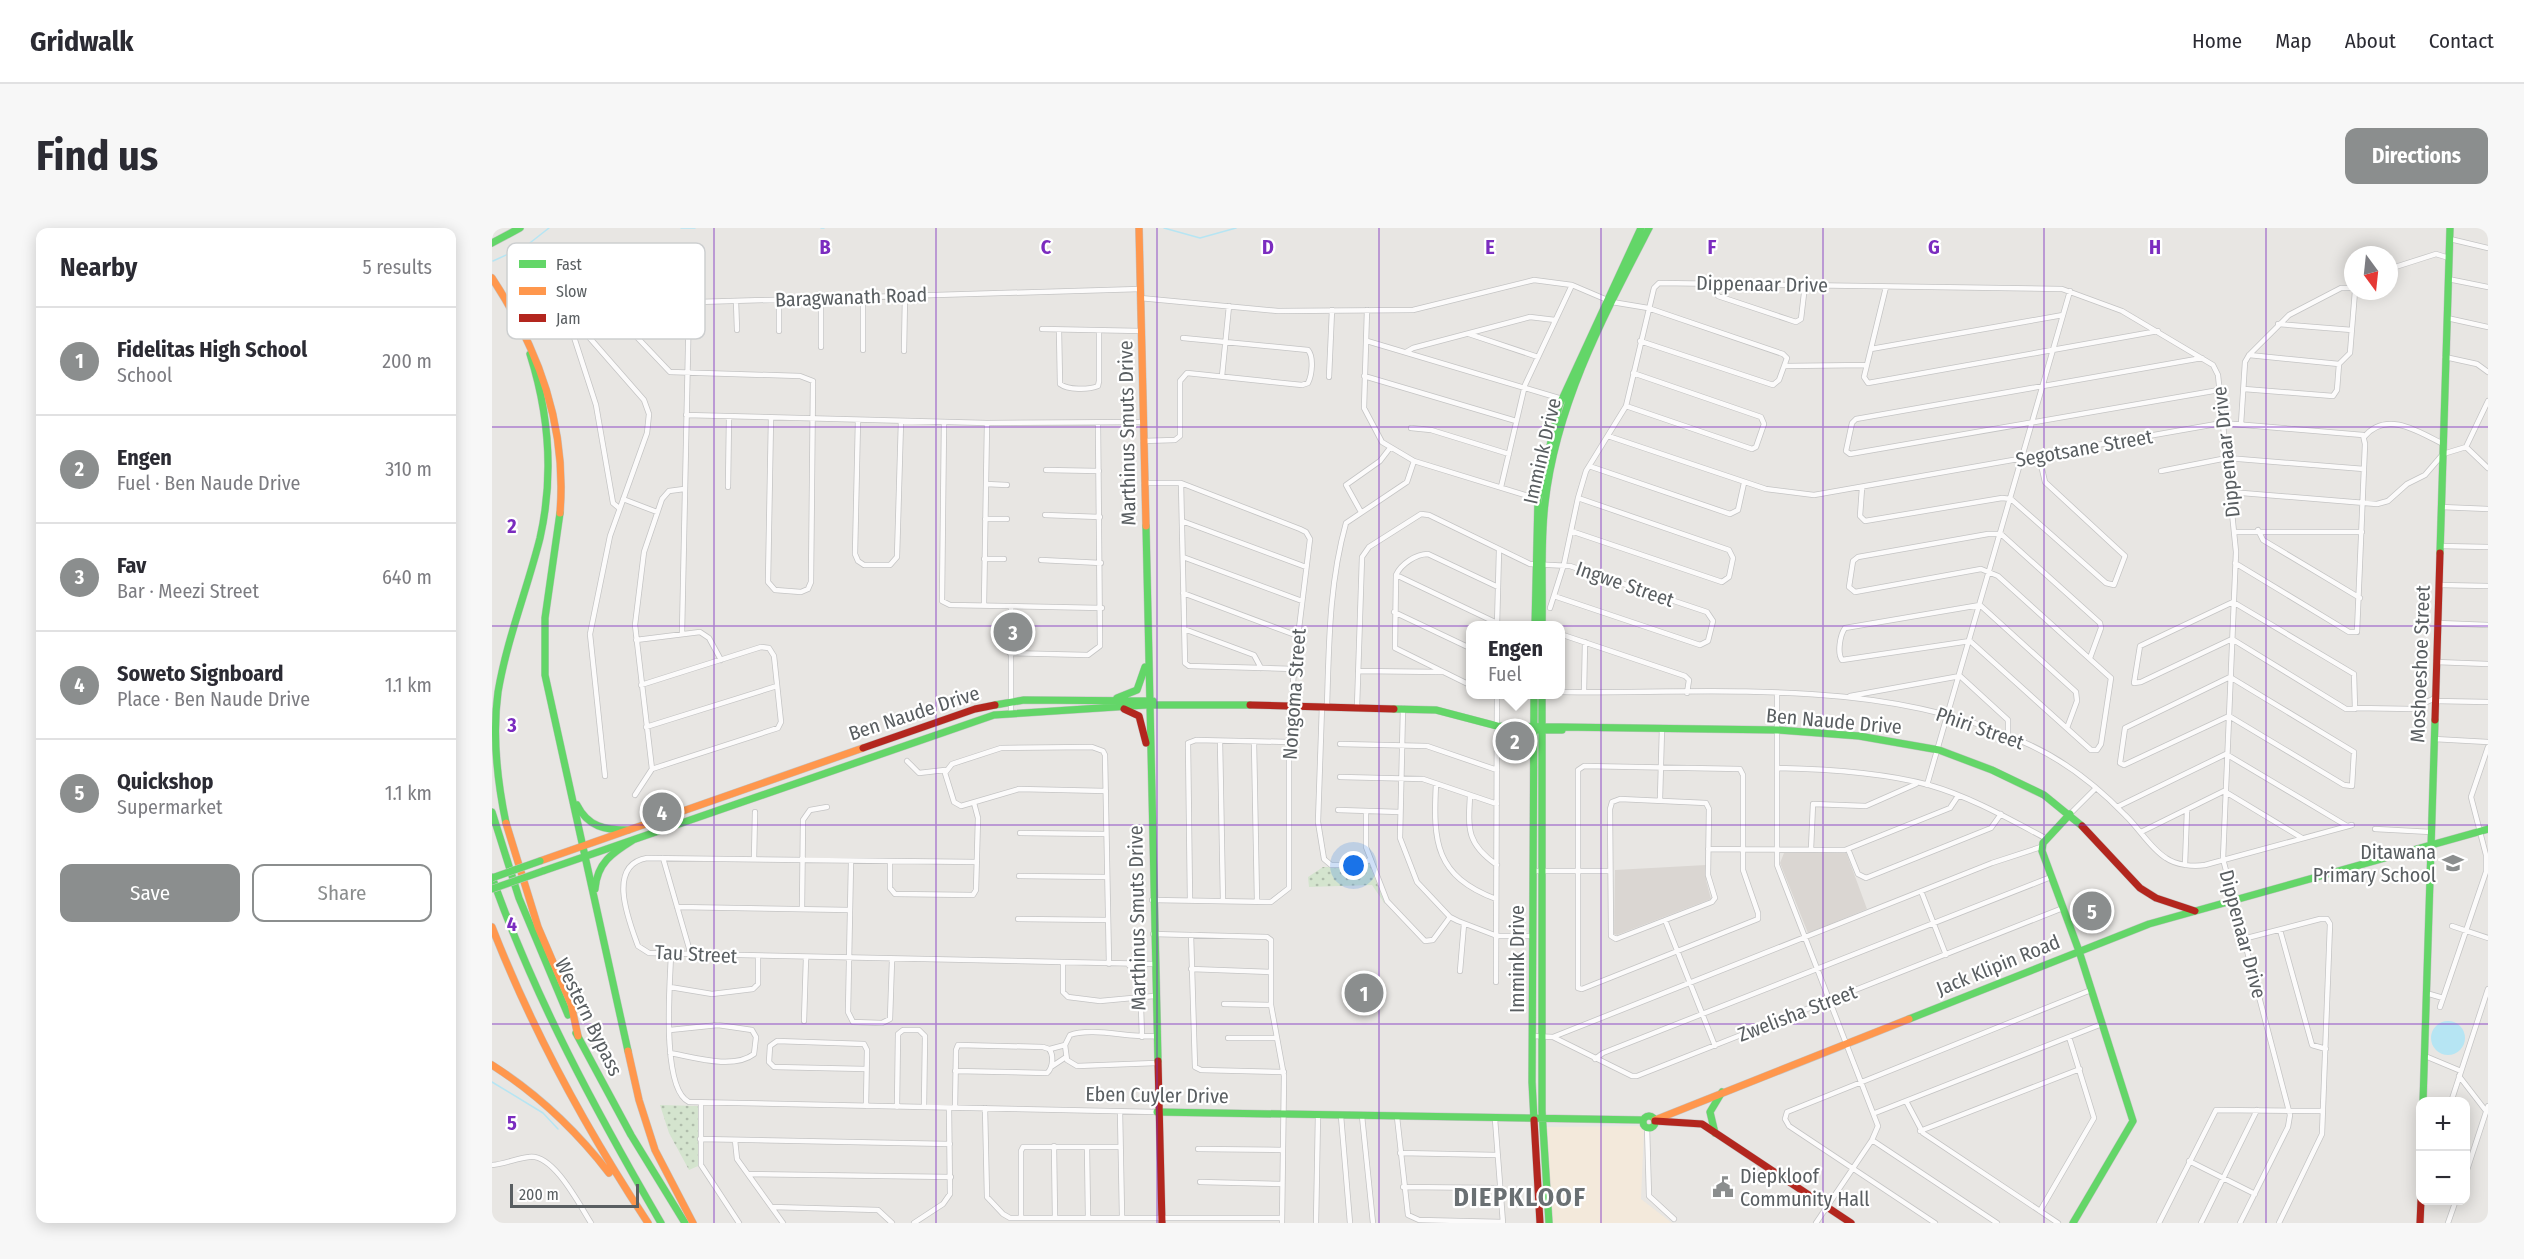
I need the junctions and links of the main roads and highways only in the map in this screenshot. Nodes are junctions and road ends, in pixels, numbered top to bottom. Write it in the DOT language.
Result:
graph roads {
  1 [pos="520,228"];
  2 [pos="1139,228"];
  3 [pos="1641,228"];
  4 [pos="1649,228"];
  5 [pos="2450,228"];
  6 [pos="492,243"];
  7 [pos="492,278"];
  8 [pos="507,300"];
  9 [pos="1609,301"];
  10 [pos="523,339"];
  11 [pos="530,339"];
  12 [pos="1539,564"];
  13 [pos="1147,612"];
  14 [pos="1535,621"];
  15 [pos="1542,621"];
  16 [pos="1145,667"];
  17 [pos="1535,699"];
  18 [pos="1541,699"];
  19 [pos="1148,703"];
  20 [pos="1106,704"];
  21 [pos="1538,728"];
  22 [pos="1146,743"];
  23 [pos="568,780"];
  24 [pos="1151,795"];
  25 [pos="492,812"];
  26 [pos="2070,814"];
  27 [pos="628,830"];
  28 [pos="2484,830"];
  29 [pos="633,840"];
  30 [pos="2430,845"];
  31 [pos="582,846"];
  32 [pos="585,856"];
  33 [pos="492,878"];
  34 [pos="492,889"];
  35 [pos="595,905"];
  36 [pos="2195,911"];
  37 [pos="492,927"];
  38 [pos="1537,937"];
  39 [pos="2079,951"];
  40 [pos="578,1036"];
  41 [pos="492,1065"];
  42 [pos="1722,1091"];
  43 [pos="2423,1097"];
  44 [pos="1157,1112"];
  45 [pos="1665,1118"];
  46 [pos="1533,1120"];
  47 [pos="1542,1120"];
  48 [pos="1715,1133"];
  49 [pos="628,1194"];
  50 [pos="2421,1205"];
  51 [pos="1161,1219"];
  52 [pos="648,1223"];
  53 [pos="661,1223"];
  54 [pos="685,1223"];
  55 [pos="693,1223"];
  56 [pos="1540,1223"];
  57 [pos="1549,1223"];
  58 [pos="1851,1223"];
  59 [pos="2073,1223"];
  60 [pos="2420,1223"];
  1 -- 6 [label="main road"];
  2 -- 13 [label="main road, Marthinus Smuts Drive"];
  3 -- 9 [label="main road, Immink Drive"];
  4 -- 9 [label="main road, Immink Drive"];
  5 -- 30 [label="main road, Moshoeshoe Street"];
  7 -- 8 [label="main road"];
  9 -- 12 [label="main road, Immink Drive"];
  10 -- 40 [label="main road"];
  11 -- 23 [label="main road"];
  12 -- 14 [label="main road, Immink Drive"];
  12 -- 15 [label="main road, Immink Drive"];
  13 -- 16 [label="main road, Marthinus Smuts Drive"];
  13 -- 19 [label="main road, Marthinus Smuts Drive"];
  16 -- 19 [label="main road, Marthinus Smuts Drive"];
  16 -- 20 [label="main road"];
  17 -- 21 [label="main road, Immink Drive"];
  18 -- 21 [label="main road, Immink Drive"];
  19 -- 20 [label="main road, Ben Naude Drive"];
  19 -- 21 [label="main road, Ben Naude Drive"];
  19 -- 22 [label="main road"];
  19 -- 24 [label="main road, Marthinus Smuts Drive"];
  20 -- 22 [label="main road"];
  20 -- 27 [label="main road, Ben Naude Drive"];
  20 -- 29 [label="main road, Ben Naude Drive"];
  21 -- 26 [label="main road, Ben Naude Drive"];
  21 -- 38 [label="main road, Immink Drive"];
  22 -- 24 [label="main road"];
  23 -- 27 [label="main road"];
  23 -- 31 [label="main road"];
  24 -- 44 [label="main road, Marthinus Smuts Drive"];
  25 -- 40 [label="main road, Western Bypass"];
  26 -- 36 [label="main road, Ben Naude Drive"];
  26 -- 39 [label="main road"];
  27 -- 31 [label="main road, Ben Naude Drive"];
  28 -- 30 [label="main road, Jack Klipin Road"];
  29 -- 32 [label="main road"];
  29 -- 35 [label="main road"];
  30 -- 36 [label="main road, Jack Klipin Road"];
  30 -- 43 [label="main road, Moshoeshoe Street"];
  31 -- 32 [label="main road"];
  31 -- 33 [label="main road, Ben Naude Drive, bridge"];
  32 -- 34 [label="main road, bridge"];
  32 -- 35 [label="main road"];
  33 -- 53 [label="main road, Western Bypass"];
  35 -- 55 [label="main road"];
  36 -- 39 [label="main road, Jack Klipin Road"];
  37 -- 49 [label="main road"];
  38 -- 46 [label="main road, Immink Drive"];
  38 -- 47 [label="main road, Immink Drive"];
  39 -- 42 [label="main road, Jack Klipin Road"];
  39 -- 59 [label="main road"];
  40 -- 54 [label="main road, Western Bypass"];
  41 -- 49 [label="main road"];
  42 -- 45 [label="main road, Eben Cuyler Drive"];
  42 -- 48 [label="main road"];
  44 -- 46 [label="main road, Eben Cuyler Drive"];
  44 -- 51 [label="main road, Marthinus Smuts Drive"];
  45 -- 47 [label="main road, Eben Cuyler Drive"];
  45 -- 48 [label="main road, Eben Cuyler Drive"];
  46 -- 47 [label="main road, Eben Cuyler Drive"];
  46 -- 56 [label="main road, Immink Drive"];
  47 -- 57 [label="main road, Immink Drive"];
  48 -- 58 [label="main road, Eben Cuyler Drive"];
  49 -- 52 [label="main road"];
  50 -- 60 [label="main road"];
}
